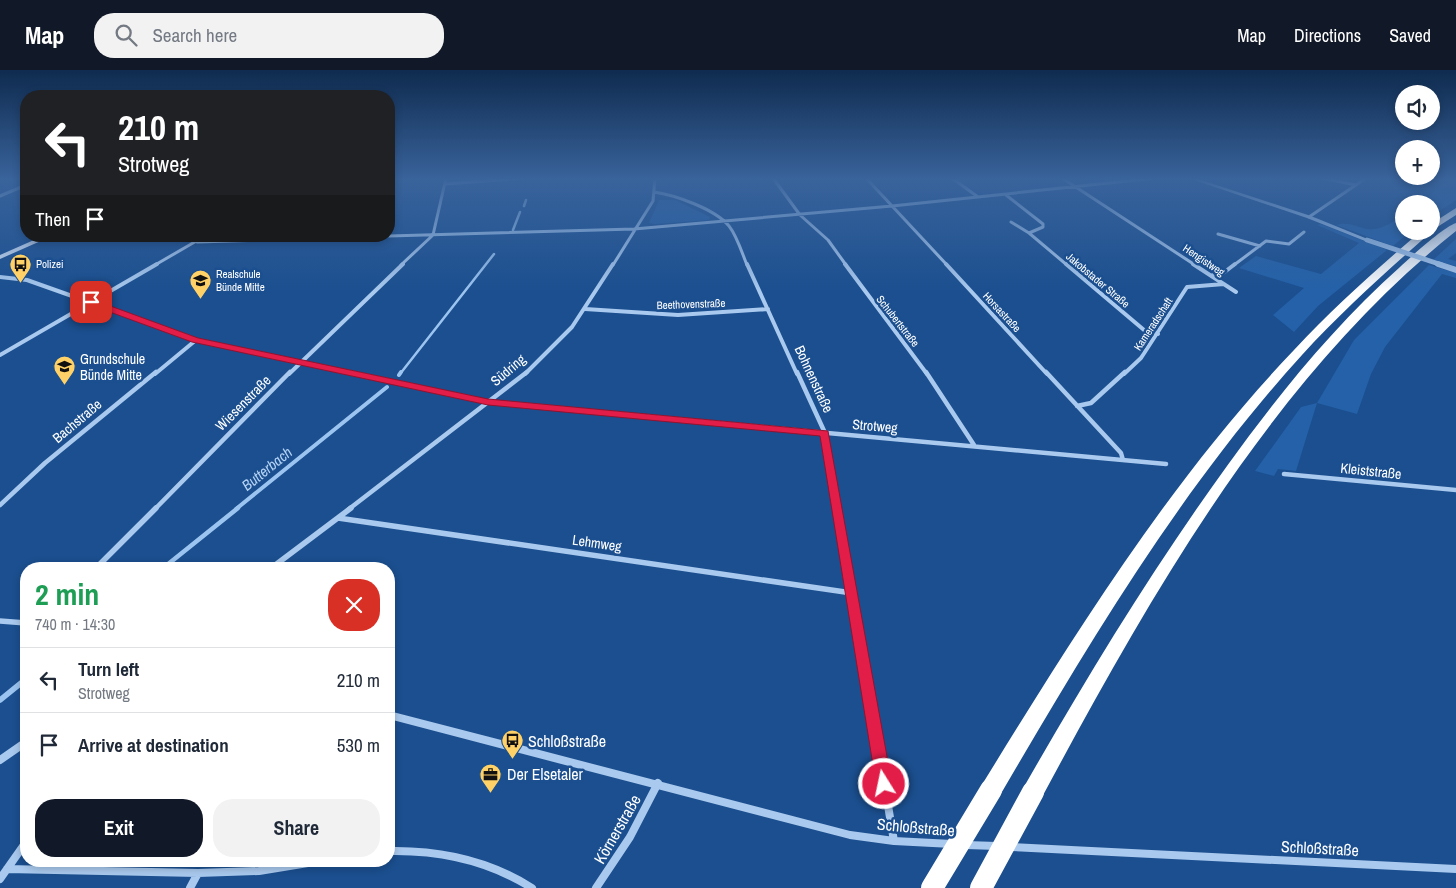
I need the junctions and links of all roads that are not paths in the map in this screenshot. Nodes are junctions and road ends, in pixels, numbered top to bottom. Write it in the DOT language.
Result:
graph roads {
  1 [pos="437,216"];
  2 [pos="643,216"];
  3 [pos="717,216"];
  4 [pos="785,216"];
  5 [pos="801,216"];
  6 [pos="901,216"];
  7 [pos="1033,216"];
  8 [pos="1122,216"];
  9 [pos="1309,217"];
  10 [pos="723,221"];
  11 [pos="1011,222"];
  12 [pos="1456,226"];
  13 [pos="634,229"];
  14 [pos="1304,232"];
  15 [pos="1029,233"];
  16 [pos="1218,234"];
  17 [pos="432,235"];
  18 [pos="395,236"];
  19 [pos="1367,240"];
  20 [pos="1416,240"];
  21 [pos="35,242"];
  22 [pos="194,242"];
  23 [pos="1260,246"];
  24 [pos="0,257"];
  25 [pos="1456,270"];
  26 [pos="1213,276"];
  27 [pos="0,277"];
  28 [pos="1224,284"];
  29 [pos="1236,292"];
  30 [pos="91,302"];
  31 [pos="585,309"];
  32 [pos="768,309"];
  33 [pos="1158,334"];
  34 [pos="196,340"];
  35 [pos="0,355"];
  36 [pos="300,362"];
  37 [pos="488,402"];
  38 [pos="1077,406"];
  39 [pos="824,433"];
  40 [pos="974,445"];
  41 [pos="1123,460"];
  42 [pos="1166,464"];
  43 [pos="1284,474"];
  44 [pos="1456,490"];
  45 [pos="0,505"];
  46 [pos="338,518"];
  47 [pos="102,562"];
  48 [pos="279,562"];
  49 [pos="852,593"];
  50 [pos="0,620"];
  51 [pos="20,622"];
  52 [pos="395,717"];
  53 [pos="20,746"];
  54 [pos="0,760"];
  55 [pos="658,783"];
  56 [pos="894,841"];
  57 [pos="395,850"];
  58 [pos="20,851"];
  59 [pos="296,867"];
  60 [pos="7,869"];
  61 [pos="1456,869"];
  62 [pos="198,873"];
  63 [pos="0,879"];
  64 [pos="190,888"];
  65 [pos="532,888"];
  66 [pos="596,888"];
  67 [pos="932,888"];
  68 [pos="981,888"];
  1 -- 17 [label="street"];
  2 -- 13 [label="street, Südring"];
  3 -- 10 [label="street, Bohnenstraße"];
  4 -- 10 [label="street"];
  5 -- 40 [label="street, Schubertstraße"];
  6 -- 38 [label="street, Horsastraße"];
  7 -- 15 [label="street"];
  8 -- 26 [label="street, Hengistweg"];
  9 -- 19 [label="street"];
  10 -- 13 [label="street"];
  10 -- 32 [label="street, Bohnenstraße"];
  11 -- 15 [label="street, Jakobstader Straße"];
  12 -- 68 [label="highway, bridge"];
  13 -- 17 [label="street"];
  13 -- 31 [label="street, Südring"];
  14 -- 23 [label="street"];
  15 -- 33 [label="street, Jakobstader Straße"];
  16 -- 23 [label="street"];
  17 -- 18 [label="street"];
  17 -- 36 [label="street, Wiesenstraße"];
  19 -- 25 [label="street, bridge"];
  20 -- 67 [label="highway, bridge"];
  21 -- 24 [label="main road"];
  22 -- 30 [label="street"];
  23 -- 26 [label="street"];
  26 -- 28 [label="street, Hengistweg"];
  27 -- 30 [label="street, Strotweg"];
  28 -- 29 [label="street, Hengistweg"];
  28 -- 33 [label="street, Kameradschaft"];
  30 -- 34 [label="street, Strotweg"];
  30 -- 35 [label="street"];
  31 -- 32 [label="street, Beethovenstraße"];
  31 -- 37 [label="street, Südring"];
  32 -- 39 [label="street, Bohnenstraße"];
  33 -- 38 [label="street, Kameradschaft"];
  34 -- 36 [label="street, Strotweg"];
  34 -- 45 [label="street, Bachstraße"];
  36 -- 37 [label="street, Strotweg"];
  36 -- 47 [label="street, Wiesenstraße"];
  37 -- 39 [label="street, Strotweg"];
  37 -- 46 [label="street, Südring"];
  38 -- 41 [label="street, Horsastraße"];
  39 -- 40 [label="street, Strotweg"];
  39 -- 49 [label="street, Bohnenstraße"];
  40 -- 41 [label="street, Strotweg"];
  41 -- 42 [label="street, Strotweg"];
  43 -- 44 [label="street, Kleiststraße"];
  46 -- 48 [label="street, Südring"];
  46 -- 49 [label="street, Lehmweg"];
  49 -- 56 [label="street, Bohnenstraße"];
  50 -- 51 [label="street"];
  52 -- 55 [label="street, Schloßstraße"];
  53 -- 54 [label="street"];
  55 -- 56 [label="street, Schloßstraße"];
  55 -- 66 [label="street, Körnerstraße"];
  56 -- 61 [label="street, Schloßstraße"];
  57 -- 65 [label="street"];
  58 -- 60 [label="street"];
  59 -- 62 [label="street"];
  60 -- 62 [label="street"];
  60 -- 63 [label="street"];
  62 -- 64 [label="street"];
}
